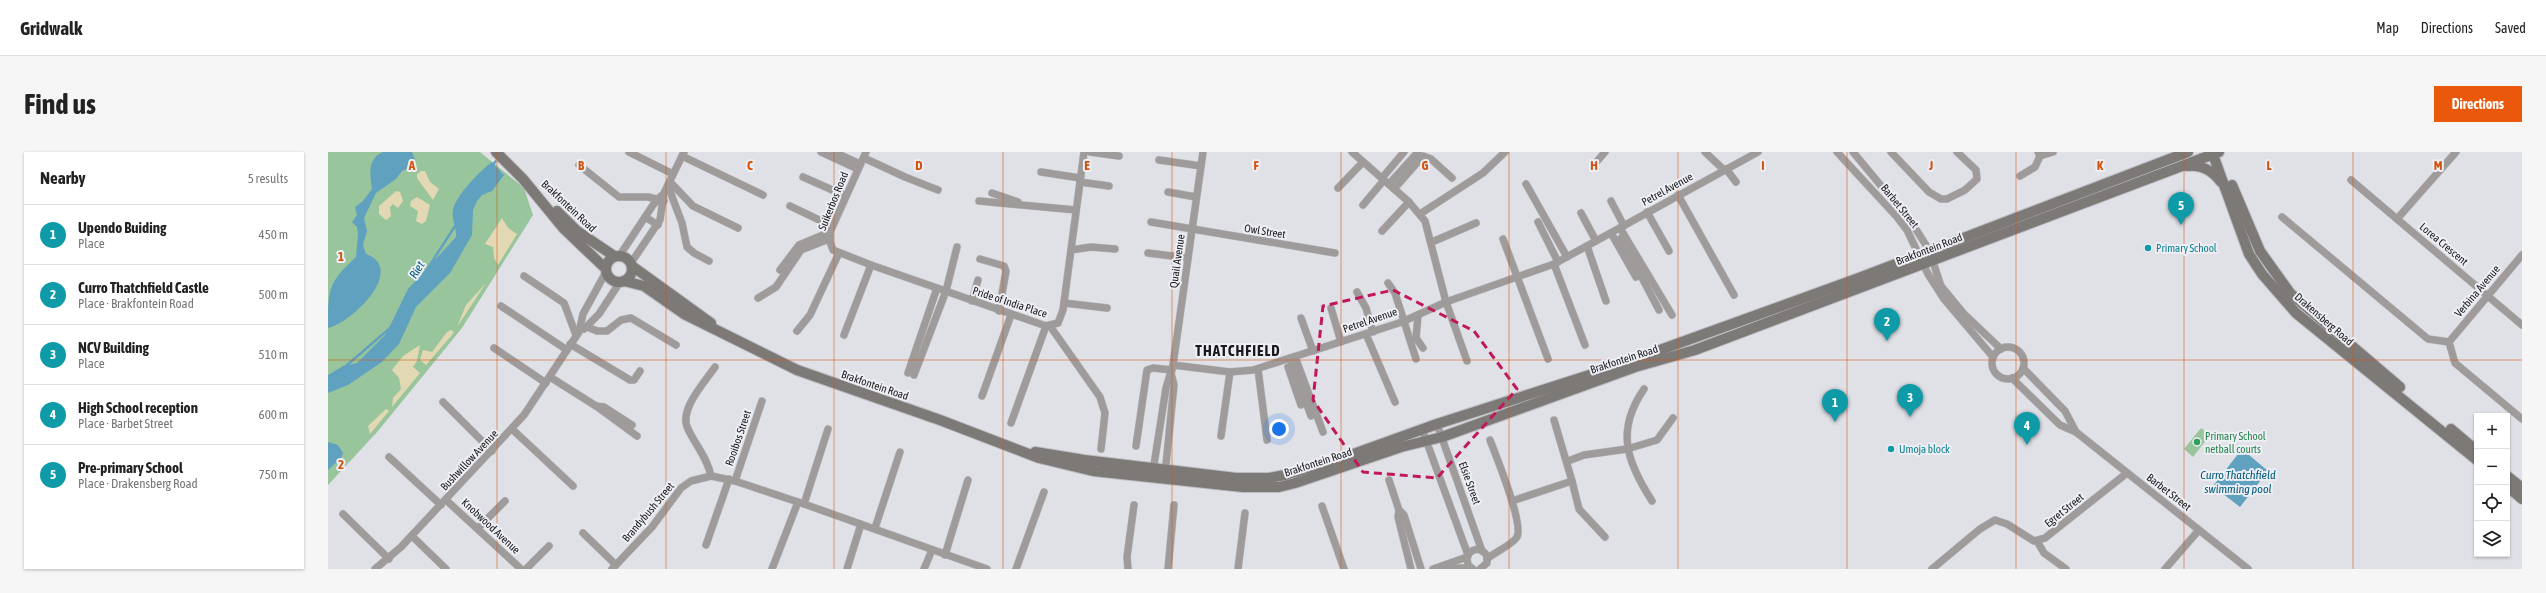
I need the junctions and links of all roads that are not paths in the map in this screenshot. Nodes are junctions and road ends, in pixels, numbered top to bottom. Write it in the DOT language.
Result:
graph roads {
  1 [pos="496,152"];
  2 [pos="629,152"];
  3 [pos="821,152"];
  4 [pos="834,152"];
  5 [pos="1084,152"];
  6 [pos="1090,152"];
  7 [pos="1202,152"];
  8 [pos="1352,152"];
  9 [pos="1404,152"];
  10 [pos="1418,152"];
  11 [pos="1505,152"];
  12 [pos="1605,152"];
  13 [pos="1705,152"];
  14 [pos="1758,152"];
  15 [pos="1853,152"];
  16 [pos="1892,152"];
  17 [pos="1956,152"];
  18 [pos="2053,152"];
  19 [pos="2188,152"];
  20 [pos="2456,152"];
  21 [pos="1840,153"];
  22 [pos="2216,153"];
  23 [pos="683,154"];
  24 [pos="2039,154"];
  25 [pos="1119,156"];
  26 [pos="1159,160"];
  27 [pos="862,161"];
  28 [pos="1363,162"];
  29 [pos="579,164"];
  30 [pos="1201,166"];
  31 [pos="1593,166"];
  32 [pos="1725,169"];
  33 [pos="2168,170"];
  34 [pos="1041,172"];
  35 [pos="673,174"];
  36 [pos="2020,176"];
  37 [pos="803,177"];
  38 [pos="1452,178"];
  39 [pos="1080,180"];
  40 [pos="2350,180"];
  41 [pos="1736,182"];
  42 [pos="526,183"];
  43 [pos="1387,183"];
  44 [pos="1526,184"];
  45 [pos="1109,186"];
  46 [pos="667,187"];
  47 [pos="1338,188"];
  48 [pos="938,190"];
  49 [pos="1168,192"];
  50 [pos="2228,192"];
  51 [pos="992,193"];
  52 [pos="763,195"];
  53 [pos="1678,195"];
  54 [pos="846,196"];
  55 [pos="1196,197"];
  56 [pos="661,200"];
  57 [pos="979,201"];
  58 [pos="1611,201"];
  59 [pos="1409,202"];
  60 [pos="1021,204"];
  61 [pos="1363,205"];
  62 [pos="790,206"];
  63 [pos="1076,210"];
  64 [pos="1647,212"];
  65 [pos="1581,213"];
  66 [pos="1420,214"];
  67 [pos="645,217"];
  68 [pos="2282,217"];
  69 [pos="2397,219"];
  70 [pos="1151,222"];
  71 [pos="1538,222"];
  72 [pos="1476,223"];
  73 [pos="658,225"];
  74 [pos="738,228"];
  75 [pos="1618,229"];
  76 [pos="1192,230"];
  77 [pos="1382,231"];
  78 [pos="830,232"];
  79 [pos="1503,239"];
  80 [pos="1596,241"];
  81 [pos="1432,242"];
  82 [pos="1587,246"];
  83 [pos="957,247"];
  84 [pos="1071,250"];
  85 [pos="1116,250"];
  86 [pos="1669,251"];
  87 [pos="1924,252"];
  88 [pos="838,253"];
  89 [pos="1148,253"];
  90 [pos="1335,253"];
  91 [pos="2522,255"];
  92 [pos="617,256"];
  93 [pos="1567,257"];
  94 [pos="1188,258"];
  95 [pos="980,259"];
  96 [pos="710,261"];
  97 [pos="1556,263"];
  98 [pos="1928,263"];
  99 [pos="631,264"];
  100 [pos="870,265"];
  101 [pos="605,270"];
  102 [pos="780,270"];
  103 [pos="524,276"];
  104 [pos="1516,278"];
  105 [pos="1636,278"];
  106 [pos="978,280"];
  107 [pos="622,282"];
  108 [pos="1388,283"];
  109 [pos="937,288"];
  110 [pos="946,291"];
  111 [pos="1357,292"];
  112 [pos="1734,295"];
  113 [pos="2488,296"];
  114 [pos="758,298"];
  115 [pos="592,299"];
  116 [pos="972,301"];
  117 [pos="1606,301"];
  118 [pos="1446,302"];
  119 [pos="1064,303"];
  120 [pos="501,306"];
  121 [pos="604,307"];
  122 [pos="1107,308"];
  123 [pos="1331,308"];
  124 [pos="1659,310"];
  125 [pos="999,311"];
  126 [pos="1012,315"];
  127 [pos="1418,315"];
  128 [pos="1672,315"];
  129 [pos="1301,318"];
  130 [pos="1402,322"];
  131 [pos="2522,325"];
  132 [pos="587,326"];
  133 [pos="1048,326"];
  134 [pos="797,331"];
  135 [pos="577,333"];
  136 [pos="724,333"];
  137 [pos="1369,333"];
  138 [pos="844,335"];
  139 [pos="1341,342"];
  140 [pos="2449,342"];
  141 [pos="676,345"];
  142 [pos="1584,345"];
  143 [pos="569,347"];
  144 [pos="494,348"];
  145 [pos="1423,348"];
  146 [pos="2000,349"];
  147 [pos="1313,351"];
  148 [pos="1993,357"];
  149 [pos="1290,358"];
  150 [pos="1416,359"];
  151 [pos="1548,359"];
  152 [pos="1467,361"];
  153 [pos="715,367"];
  154 [pos="2023,368"];
  155 [pos="1172,369"];
  156 [pos="1258,369"];
  157 [pos="640,371"];
  158 [pos="1230,372"];
  159 [pos="2012,378"];
  160 [pos="548,380"];
  161 [pos="1644,389"];
  162 [pos="982,396"];
  163 [pos="762,401"];
  164 [pos="443,402"];
  165 [pos="1395,402"];
  166 [pos="1301,405"];
  167 [pos="596,406"];
  168 [pos="1162,413"];
  169 [pos="1170,415"];
  170 [pos="1673,418"];
  171 [pos="2522,419"];
  172 [pos="1313,420"];
  173 [pos="1554,420"];
  174 [pos="1012,423"];
  175 [pos="1437,424"];
  176 [pos="632,425"];
  177 [pos="1422,429"];
  178 [pos="512,430"];
  179 [pos="828,430"];
  180 [pos="1322,432"];
  181 [pos="2076,432"];
  182 [pos="637,436"];
  183 [pos="1221,436"];
  184 [pos="1442,437"];
  185 [pos="1267,440"];
  186 [pos="1490,440"];
  187 [pos="1426,441"];
  188 [pos="1136,446"];
  189 [pos="1101,448"];
  190 [pos="1627,449"];
  191 [pos="2475,449"];
  192 [pos="1022,450"];
  193 [pos="492,451"];
  194 [pos="900,452"];
  195 [pos="389,457"];
  196 [pos="2474,458"];
  197 [pos="1568,461"];
  198 [pos="1154,467"];
  199 [pos="1165,469"];
  200 [pos="2127,473"];
  201 [pos="708,476"];
  202 [pos="2510,478"];
  203 [pos="1152,479"];
  204 [pos="732,480"];
  205 [pos="968,480"];
  206 [pos="1164,480"];
  207 [pos="1389,480"];
  208 [pos="1572,481"];
  209 [pos="572,486"];
  210 [pos="2522,488"];
  211 [pos="2510,489"];
  212 [pos="1044,492"];
  213 [pos="2522,499"];
  214 [pos="505,501"];
  215 [pos="1512,501"];
  216 [pos="1652,501"];
  217 [pos="444,502"];
  218 [pos="801,503"];
  219 [pos="1134,505"];
  220 [pos="1174,505"];
  221 [pos="1322,506"];
  222 [pos="1399,510"];
  223 [pos="343,514"];
  224 [pos="1245,514"];
  225 [pos="861,524"];
  226 [pos="478,528"];
  227 [pos="875,528"];
  228 [pos="2199,530"];
  229 [pos="583,533"];
  230 [pos="412,536"];
  231 [pos="1605,537"];
  232 [pos="2037,541"];
  233 [pos="706,545"];
  234 [pos="549,546"];
  235 [pos="932,550"];
  236 [pos="945,554"];
  237 [pos="1467,556"];
  238 [pos="389,559"];
  239 [pos="1486,559"];
  240 [pos="614,567"];
  241 [pos="1435,568"];
  242 [pos="375,569"];
  243 [pos="446,569"];
  244 [pos="520,569"];
  245 [pos="526,569"];
  246 [pos="772,569"];
  247 [pos="847,569"];
  248 [pos="924,569"];
  249 [pos="986,569"];
  250 [pos="1016,569"];
  251 [pos="1128,569"];
  252 [pos="1168,569"];
  253 [pos="1238,569"];
  254 [pos="1344,569"];
  255 [pos="1411,569"];
  256 [pos="1421,569"];
  257 [pos="1472,569"];
  258 [pos="1480,569"];
  259 [pos="1932,569"];
  260 [pos="2066,569"];
  261 [pos="2166,569"];
  262 [pos="2248,569"];
  1 -- 42 [label="street, Brakfontein Road"];
  2 -- 35 [label="street"];
  3 -- 27 [label="street"];
  4 -- 27 [label="street"];
  5 -- 39 [label="street, Pride of India Place"];
  6 -- 25 [label="street"];
  7 -- 30 [label="street, Quail Avenue"];
  8 -- 28 [label="street"];
  9 -- 43 [label="street"];
  10 -- 43 [label="street"];
  11 -- 66 [label="street"];
  12 -- 31 [label="street"];
  13 -- 32 [label="street"];
  14 -- 32 [label="street, Petrel Avenue"];
  15 -- 87 [label="street, Barbet Street"];
  16 -- 17 [label="street"];
  18 -- 24 [label="street"];
  19 -- 87 [label="street, Brakfontein Road"];
  20 -- 69 [label="street"];
  21 -- 87 [label="street, Barbet Street"];
  22 -- 33 [label="street, Brakfontein Road"];
  22 -- 50 [label="street, Drakensberg Road"];
  22 -- 191 [label="street, Drakensberg Road"];
  23 -- 35 [label="street"];
  23 -- 52 [label="street"];
  24 -- 36 [label="street"];
  26 -- 30 [label="street"];
  27 -- 48 [label="street"];
  27 -- 54 [label="street, Suikerbos Road"];
  28 -- 43 [label="street"];
  28 -- 47 [label="street"];
  29 -- 56 [label="street"];
  30 -- 55 [label="street, Quail Avenue"];
  32 -- 41 [label="street"];
  32 -- 53 [label="street, Petrel Avenue"];
  33 -- 50 [label="street"];
  33 -- 98 [label="street, Brakfontein Road"];
  34 -- 39 [label="street"];
  35 -- 46 [label="street"];
  37 -- 54 [label="street"];
  38 -- 43 [label="street"];
  39 -- 45 [label="street"];
  39 -- 63 [label="street, Pride of India Place"];
  40 -- 69 [label="street, Lorea Crescent"];
  42 -- 92 [label="street, Brakfontein Road"];
  42 -- 101 [label="street, Brakfontein Road"];
  43 -- 59 [label="street"];
  43 -- 61 [label="street"];
  44 -- 93 [label="street"];
  46 -- 56 [label="street"];
  46 -- 74 [label="street"];
  46 -- 96 [label="street"];
  49 -- 55 [label="street"];
  50 -- 196 [label="street, Drakensberg Road"];
  51 -- 60 [label="street"];
  53 -- 64 [label="street, Petrel Avenue"];
  53 -- 112 [label="street"];
  54 -- 78 [label="street, Suikerbos Road"];
  55 -- 76 [label="street, Quail Avenue"];
  56 -- 67 [label="street"];
  56 -- 73 [label="street"];
  57 -- 60 [label="street"];
  58 -- 75 [label="street"];
  59 -- 66 [label="street"];
  59 -- 77 [label="street"];
  60 -- 63 [label="street"];
  62 -- 78 [label="street"];
  63 -- 84 [label="street, Pride of India Place"];
  64 -- 75 [label="street, Petrel Avenue"];
  64 -- 86 [label="street"];
  65 -- 80 [label="street"];
  66 -- 81 [label="street"];
  67 -- 73 [label="street"];
  67 -- 92 [label="street"];
  68 -- 140 [label="street"];
  69 -- 113 [label="street, Lorea Crescent"];
  70 -- 76 [label="street, Owl Street"];
  71 -- 97 [label="street"];
  72 -- 81 [label="street"];
  73 -- 99 [label="street"];
  75 -- 80 [label="street, Petrel Avenue"];
  75 -- 105 [label="street"];
  75 -- 124 [label="street"];
  75 -- 128 [label="street"];
  76 -- 90 [label="street, Owl Street"];
  76 -- 94 [label="street, Quail Avenue"];
  78 -- 88 [label="street, Suikerbos Road"];
  78 -- 102 [label="street"];
  78 -- 114 [label="street"];
  79 -- 104 [label="street"];
  80 -- 82 [label="street, Petrel Avenue"];
  81 -- 118 [label="street"];
  82 -- 93 [label="street, Petrel Avenue"];
  82 -- 117 [label="street"];
  83 -- 110 [label="street"];
  84 -- 85 [label="street"];
  84 -- 119 [label="street, Pride of India Place"];
  87 -- 98 [label="street, Barbet Street"];
  87 -- 175 [label="street, Brakfontein Road"];
  88 -- 100 [label="street, Pride of India Place"];
  88 -- 134 [label="street"];
  89 -- 94 [label="street"];
  91 -- 113 [label="street, Verbina Avenue"];
  92 -- 99 [label="street"];
  92 -- 101 [label="street"];
  93 -- 97 [label="street, Petrel Avenue"];
  94 -- 155 [label="street, Quail Avenue"];
  95 -- 125 [label="street"];
  97 -- 104 [label="street, Petrel Avenue"];
  97 -- 142 [label="street"];
  98 -- 146 [label="street, Barbet Street"];
  98 -- 148 [label="street, Barbet Street"];
  98 -- 184 [label="street, Brakfontein Road"];
  99 -- 107 [label="street"];
  99 -- 136 [label="street, Brakfontein Road"];
  100 -- 109 [label="street, Pride of India Place"];
  100 -- 138 [label="street"];
  101 -- 107 [label="street"];
  101 -- 115 [label="street, Bushwillow Avenue"];
  103 -- 135 [label="street"];
  104 -- 118 [label="street, Petrel Avenue"];
  104 -- 151 [label="street"];
  106 -- 116 [label="street"];
  107 -- 121 [label="street, Bushwillow Avenue"];
  107 -- 136 [label="street, Brakfontein Road"];
  108 -- 130 [label="street"];
  109 -- 110 [label="street, Pride of India Place"];
  109 -- 110 [label="street"];
  110 -- 116 [label="street, Pride of India Place"];
  111 -- 137 [label="street"];
  113 -- 131 [label="street, Lorea Crescent"];
  113 -- 140 [label="street, Verbina Avenue"];
  115 -- 121 [label="street"];
  115 -- 135 [label="street, Bushwillow Avenue"];
  116 -- 125 [label="street, Pride of India Place"];
  118 -- 127 [label="street, Petrel Avenue"];
  118 -- 152 [label="street"];
  119 -- 122 [label="street"];
  119 -- 133 [label="street, Pride of India Place"];
  120 -- 143 [label="street"];
  121 -- 132 [label="street, Bushwillow Avenue"];
  123 -- 139 [label="street"];
  125 -- 126 [label="street, Pride of India Place"];
  126 -- 133 [label="street, Pride of India Place"];
  126 -- 162 [label="street"];
  127 -- 130 [label="street, Petrel Avenue"];
  127 -- 145 [label="street"];
  129 -- 147 [label="street"];
  130 -- 137 [label="street, Petrel Avenue"];
  130 -- 150 [label="street"];
  132 -- 135 [label="street, Bushwillow Avenue"];
  132 -- 141 [label="street"];
  133 -- 174 [label="street"];
  133 -- 189 [label="street"];
  135 -- 143 [label="street, Bushwillow Avenue"];
  136 -- 192 [label="street, Brakfontein Road"];
  137 -- 139 [label="street, Petrel Avenue"];
  137 -- 165 [label="street"];
  139 -- 147 [label="street, Petrel Avenue"];
  140 -- 171 [label="street"];
  143 -- 157 [label="street"];
  143 -- 160 [label="street, Bushwillow Avenue"];
  144 -- 160 [label="street"];
  146 -- 148 [label="street"];
  146 -- 154 [label="street"];
  147 -- 149 [label="street, Petrel Avenue"];
  148 -- 159 [label="street"];
  149 -- 156 [label="street, Petrel Avenue"];
  149 -- 166 [label="street"];
  149 -- 172 [label="street"];
  149 -- 180 [label="street"];
  153 -- 201 [label="street, Rooibos Street"];
  154 -- 159 [label="street"];
  154 -- 181 [label="street, Barbet Street"];
  155 -- 158 [label="street, Petrel Avenue"];
  155 -- 168 [label="street, Quail Avenue"];
  155 -- 169 [label="street, Quail Avenue"];
  155 -- 188 [label="street, Petrel Avenue"];
  156 -- 158 [label="street, Petrel Avenue"];
  156 -- 185 [label="street"];
  158 -- 183 [label="street"];
  159 -- 181 [label="street, Barbet Street"];
  160 -- 167 [label="street"];
  160 -- 178 [label="street, Bushwillow Avenue"];
  161 -- 190 [label="street"];
  163 -- 204 [label="street, Rooibos Street"];
  164 -- 193 [label="street"];
  167 -- 176 [label="street"];
  167 -- 182 [label="street"];
  168 -- 169 [label="street"];
  168 -- 198 [label="street, Quail Avenue"];
  169 -- 199 [label="street, Quail Avenue"];
  170 -- 190 [label="street"];
  173 -- 197 [label="street"];
  175 -- 177 [label="street, Brakfontein Road"];
  175 -- 184 [label="street, Elsie Street"];
  177 -- 187 [label="street"];
  177 -- 199 [label="street, Brakfontein Road"];
  178 -- 193 [label="street, Bushwillow Avenue"];
  178 -- 209 [label="street, Bushwillow Avenue"];
  179 -- 218 [label="street"];
  181 -- 200 [label="street, Barbet Street"];
  184 -- 187 [label="street, Brakfontein Road"];
  184 -- 239 [label="street, Elsie Street"];
  186 -- 215 [label="street"];
  187 -- 206 [label="street, Brakfontein Road"];
  187 -- 237 [label="street"];
  190 -- 197 [label="street"];
  190 -- 216 [label="street"];
  192 -- 198 [label="street, Brakfontein Road"];
  192 -- 203 [label="street, Brakfontein Road"];
  193 -- 217 [label="street, Bushwillow Avenue"];
  194 -- 227 [label="street"];
  195 -- 217 [label="street, Bushwillow Avenue"];
  197 -- 208 [label="street"];
  198 -- 199 [label="street, Brakfontein Road"];
  198 -- 203 [label="street, Quail Avenue"];
  199 -- 206 [label="street, Quail Avenue"];
  200 -- 228 [label="street, Barbet Street"];
  200 -- 232 [label="street, Egret Street"];
  201 -- 204 [label="street, Rooibos Street"];
  201 -- 240 [label="street, Brandybush Street"];
  202 -- 210 [label="street"];
  203 -- 206 [label="street, Brakfontein Road"];
  204 -- 218 [label="street, Rooibos Street"];
  204 -- 233 [label="street"];
  205 -- 236 [label="street"];
  207 -- 222 [label="street"];
  208 -- 215 [label="street"];
  208 -- 231 [label="street"];
  211 -- 213 [label="street"];
  212 -- 250 [label="street"];
  214 -- 226 [label="street"];
  215 -- 239 [label="street"];
  217 -- 226 [label="street, Knobwood Avenue"];
  217 -- 230 [label="street, Bushwillow Avenue"];
  218 -- 225 [label="street, Rooibos Street"];
  218 -- 246 [label="street"];
  219 -- 251 [label="street"];
  220 -- 252 [label="street"];
  221 -- 254 [label="street"];
  222 -- 255 [label="street"];
  222 -- 256 [label="street"];
  223 -- 238 [label="street"];
  224 -- 253 [label="street"];
  225 -- 227 [label="street, Rooibos Street"];
  225 -- 247 [label="street"];
  226 -- 244 [label="street, Knobwood Avenue"];
  227 -- 235 [label="street, Rooibos Street"];
  228 -- 261 [label="street"];
  228 -- 262 [label="street, Barbet Street"];
  229 -- 240 [label="street"];
  230 -- 238 [label="street, Bushwillow Avenue"];
  230 -- 243 [label="street"];
  232 -- 259 [label="street"];
  232 -- 260 [label="street"];
  234 -- 245 [label="street"];
  235 -- 236 [label="street, Rooibos Street"];
  235 -- 248 [label="street"];
  236 -- 249 [label="street, Rooibos Street"];
  237 -- 239 [label="street"];
  237 -- 241 [label="street"];
  237 -- 257 [label="street"];
  238 -- 242 [label="street, Bushwillow Avenue"];
  239 -- 258 [label="street"];
  241 -- 257 [label="street"];
}
